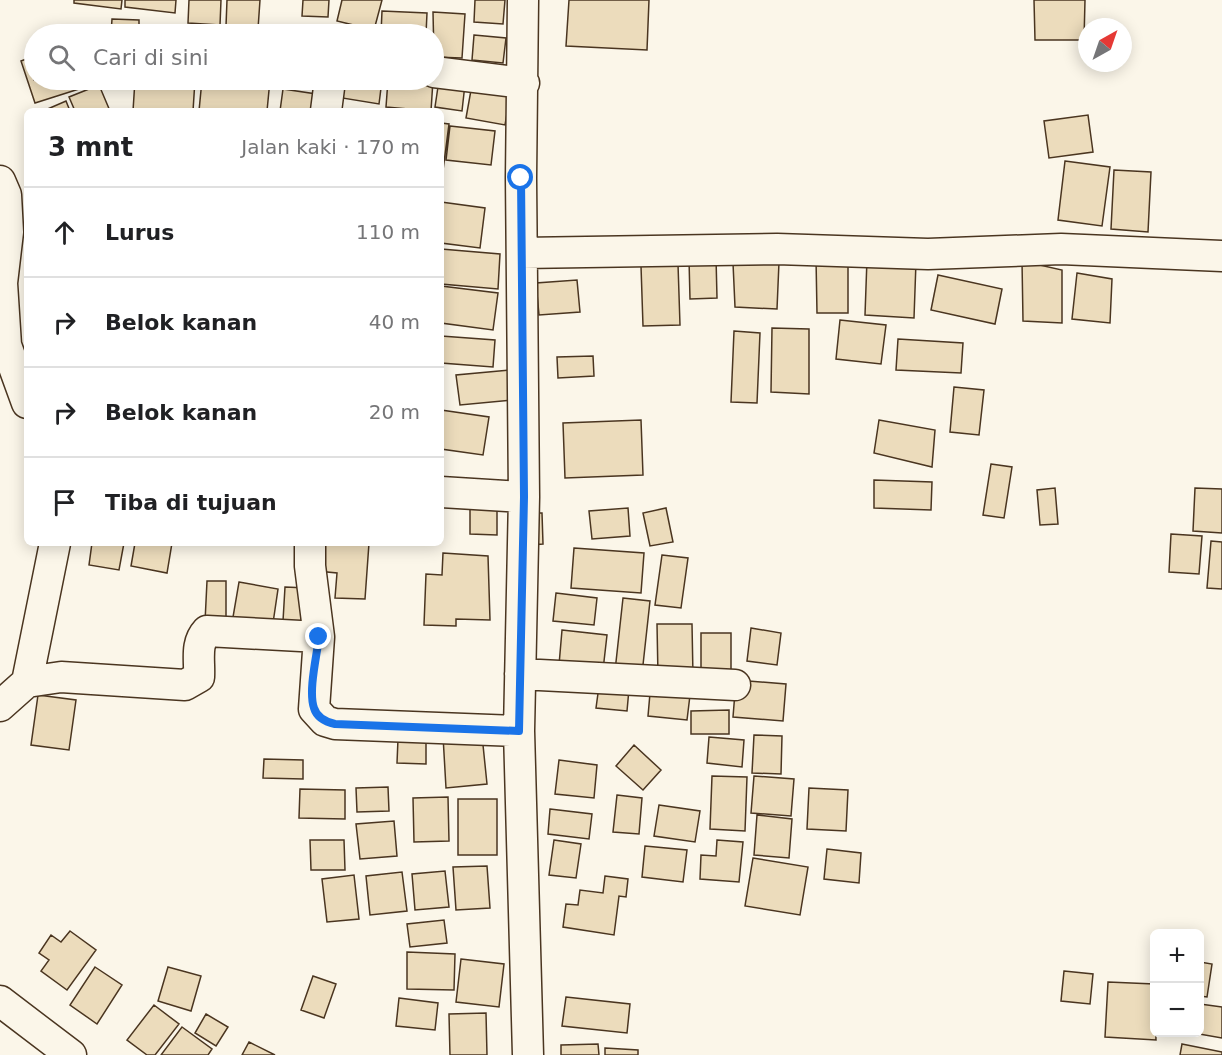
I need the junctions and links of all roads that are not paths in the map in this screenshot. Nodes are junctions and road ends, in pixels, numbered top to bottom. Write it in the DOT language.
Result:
graph roads {
  1 [pos="523,0"];
  2 [pos="444,73"];
  3 [pos="524,83"];
  4 [pos="329,90"];
  5 [pos="326,108"];
  6 [pos="0,181"];
  7 [pos="522,253"];
  8 [pos="1222,256"];
  9 [pos="24,395"];
  10 [pos="444,492"];
  11 [pos="524,497"];
  12 [pos="54,546"];
  13 [pos="310,546"];
  14 [pos="319,637"];
  15 [pos="520,674"];
  16 [pos="27,682"];
  17 [pos="735,685"];
  18 [pos="0,706"];
  19 [pos="519,731"];
  20 [pos="0,1001"];
  21 [pos="71,1055"];
  22 [pos="528,1055"];
  1 -- 3 [label="street"];
  2 -- 3 [label="street"];
  3 -- 7 [label="street"];
  4 -- 5 [label="street"];
  6 -- 9 [label="street"];
  7 -- 8 [label="street"];
  7 -- 11 [label="street"];
  10 -- 11 [label="street"];
  11 -- 15 [label="street"];
  12 -- 16 [label="street"];
  13 -- 14 [label="street"];
  14 -- 16 [label="street"];
  14 -- 19 [label="street"];
  15 -- 17 [label="street"];
  15 -- 19 [label="street"];
  16 -- 18 [label="street"];
  19 -- 22 [label="street"];
  20 -- 21 [label="street"];
}
